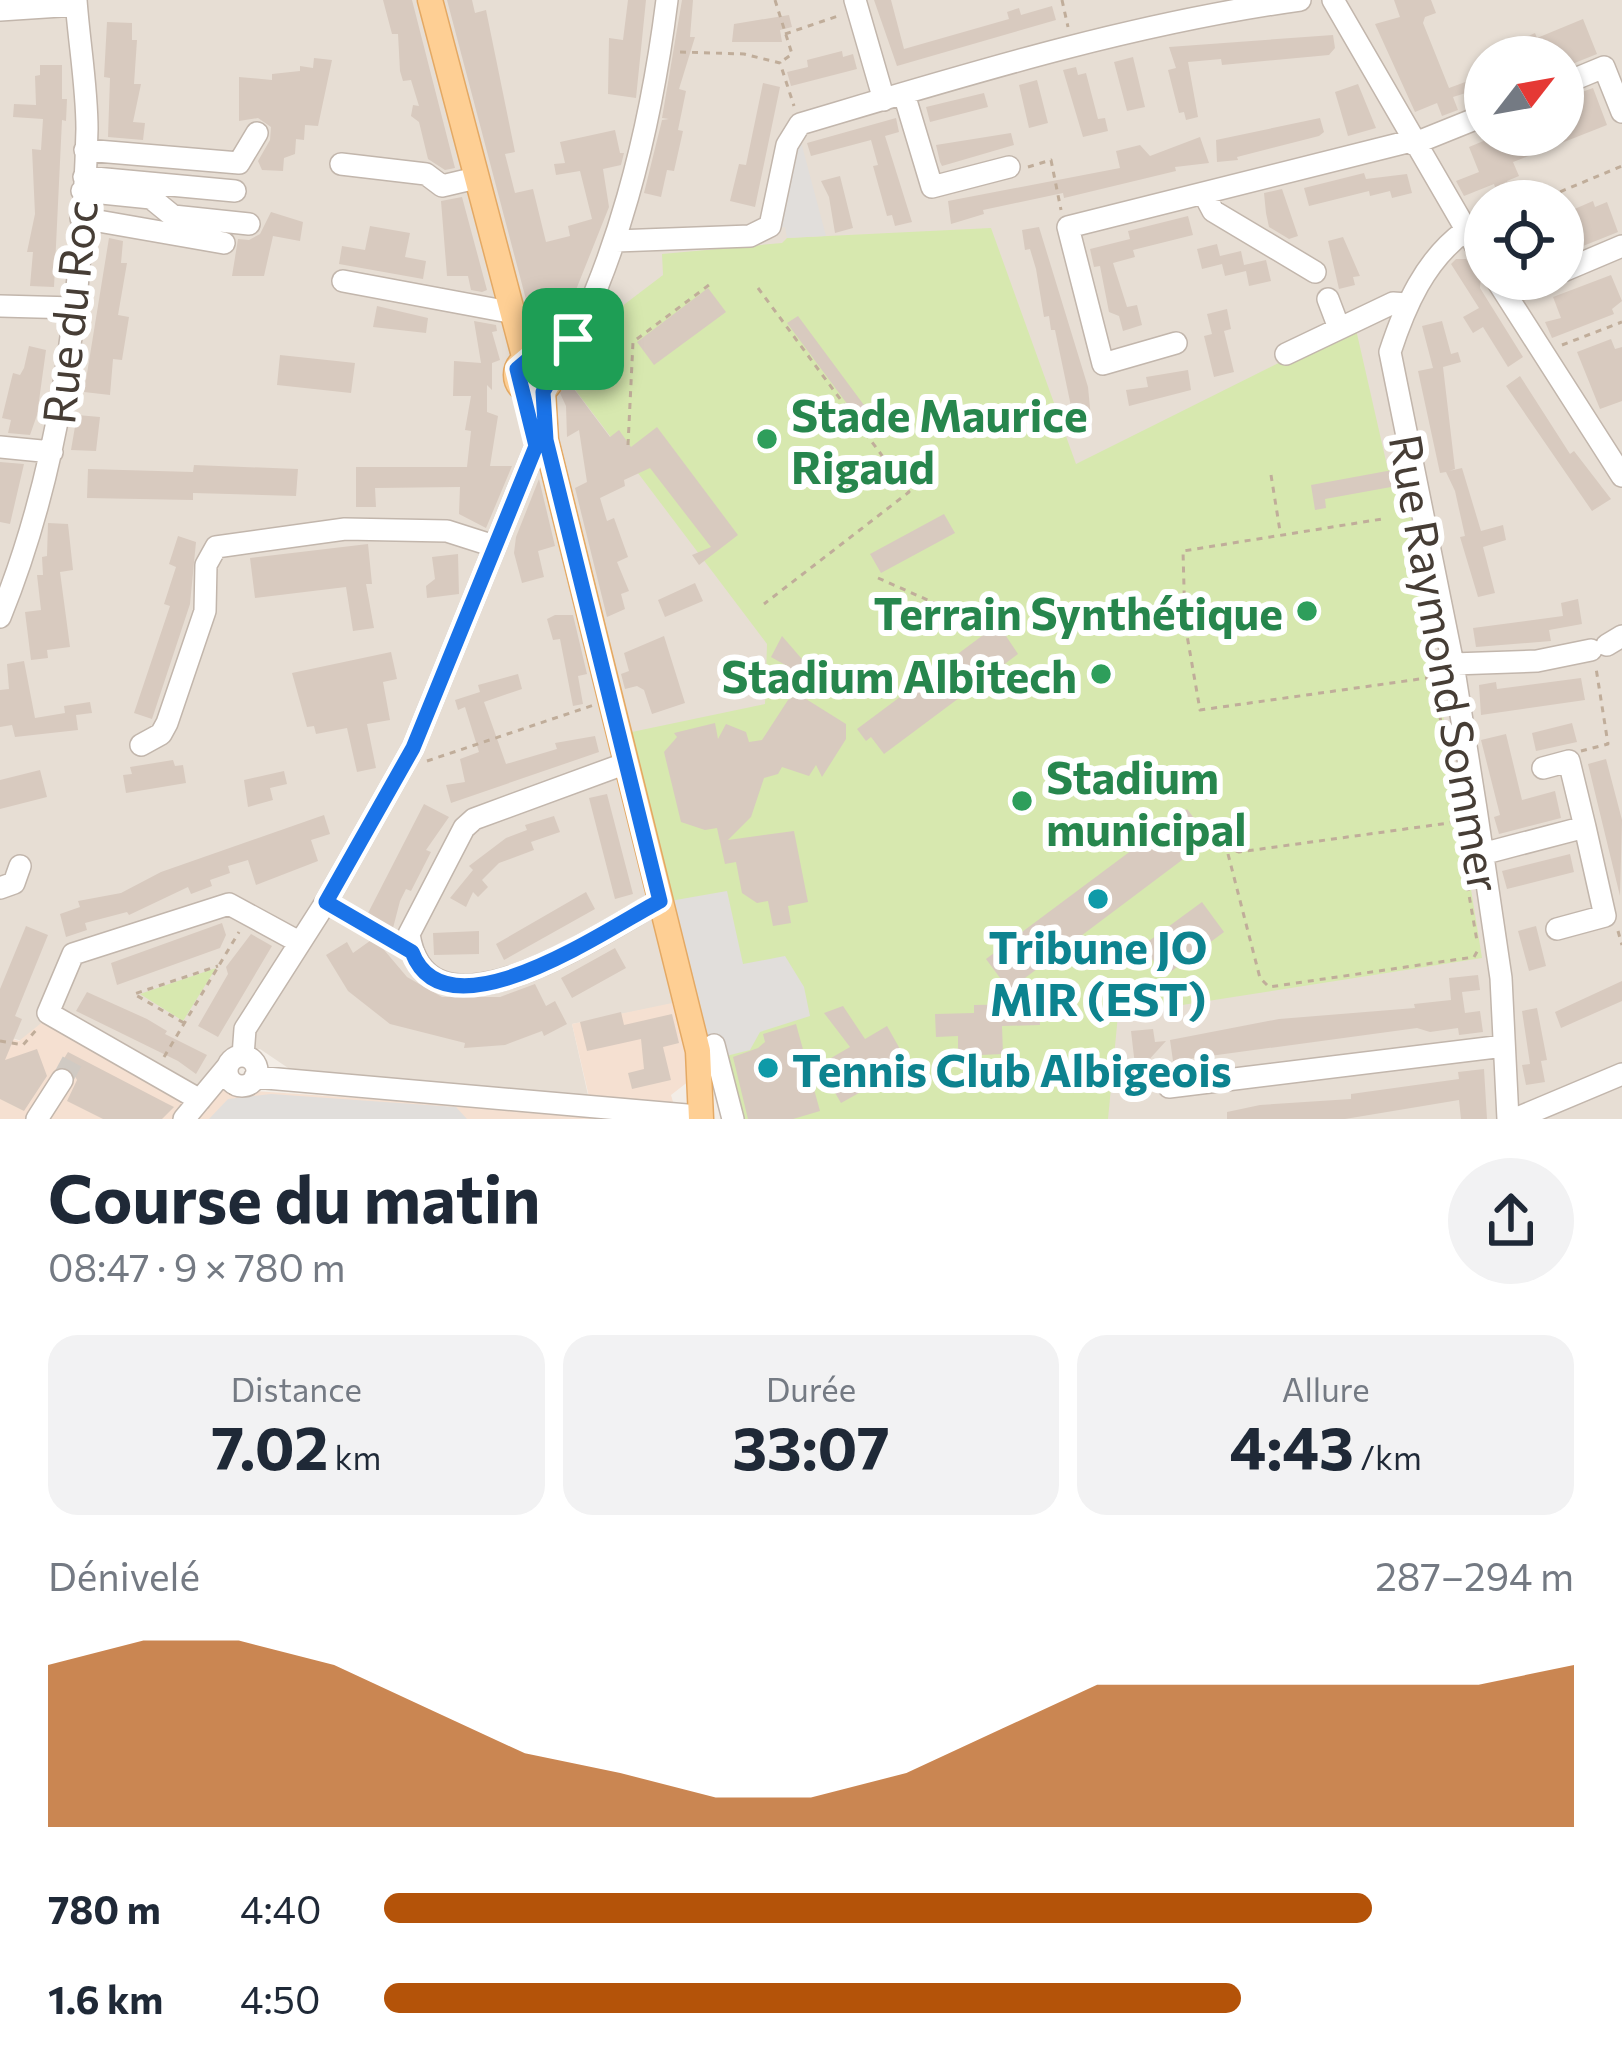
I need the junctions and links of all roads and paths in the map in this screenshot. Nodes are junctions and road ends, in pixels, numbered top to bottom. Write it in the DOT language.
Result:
graph roads {
  1 [pos="430,0"];
  2 [pos="667,0"];
  3 [pos="775,0"];
  4 [pos="1061,0"];
  5 [pos="1300,0"];
  6 [pos="1333,0"];
  7 [pos="76,3"];
  8 [pos="856,5"];
  9 [pos="0,10"];
  10 [pos="785,34"];
  11 [pos="1072,46"];
  12 [pos="660,52"];
  13 [pos="780,63"];
  14 [pos="1584,76"];
  15 [pos="894,97"];
  16 [pos="1622,112"];
  17 [pos="800,124"];
  18 [pos="1464,124"];
  19 [pos="257,133"];
  20 [pos="1412,143"];
  21 [pos="85,150"];
  22 [pos="341,164"];
  23 [pos="1009,166"];
  24 [pos="1622,166"];
  25 [pos="476,178"];
  26 [pos="1584,182"];
  27 [pos="83,184"];
  28 [pos="236,191"];
  29 [pos="1204,194"];
  30 [pos="82,218"];
  31 [pos="1068,227"];
  32 [pos="1464,229"];
  33 [pos="1464,232"];
  34 [pos="616,241"];
  35 [pos="1622,246"];
  36 [pos="1584,262"];
  37 [pos="1315,272"];
  38 [pos="343,281"];
  39 [pos="709,285"];
  40 [pos="758,288"];
  41 [pos="1328,298"];
  42 [pos="1510,300"];
  43 [pos="1407,304"];
  44 [pos="0,306"];
  45 [pos="75,308"];
  46 [pos="509,311"];
  47 [pos="1622,322"];
  48 [pos="1339,328"];
  49 [pos="1177,343"];
  50 [pos="1544,352"];
  51 [pos="1286,354"];
  52 [pos="537,377"];
  53 [pos="628,445"];
  54 [pos="536,446"];
  55 [pos="0,447"];
  56 [pos="52,452"];
  57 [pos="554,475"];
  58 [pos="1271,476"];
  59 [pos="1622,476"];
  60 [pos="1382,518"];
  61 [pos="1280,533"];
  62 [pos="494,546"];
  63 [pos="878,578"];
  64 [pos="764,604"];
  65 [pos="1000,613"];
  66 [pos="0,617"];
  67 [pos="1604,649"];
  68 [pos="1453,664"];
  69 [pos="608,700"];
  70 [pos="141,745"];
  71 [pos="1569,761"];
  72 [pos="624,764"];
  73 [pos="408,768"];
  74 [pos="1543,768"];
  75 [pos="1456,822"];
  76 [pos="1586,827"];
  77 [pos="1213,844"];
  78 [pos="1228,852"];
  79 [pos="1482,854"];
  80 [pos="20,866"];
  81 [pos="0,888"];
  82 [pos="660,901"];
  83 [pos="326,902"];
  84 [pos="250,914"];
  85 [pos="1557,929"];
  86 [pos="298,942"];
  87 [pos="412,952"];
  88 [pos="220,966"];
  89 [pos="48,1012"];
  90 [pos="184,1023"];
  91 [pos="0,1041"];
  92 [pos="714,1045"];
  93 [pos="1504,1046"];
  94 [pos="240,1071"];
  95 [pos="1622,1074"];
  96 [pos="154,1075"];
  97 [pos="62,1081"];
  98 [pos="1169,1087"];
  99 [pos="479,1108"];
  100 [pos="198,1109"];
  101 [pos="700,1118"];
  102 [pos="37,1119"];
  103 [pos="184,1119"];
  104 [pos="733,1119"];
  105 [pos="1512,1119"];
  1 -- 25 [label="main road"];
  2 -- 12 [label="street"];
  3 -- 10 [label="path"];
  4 -- 11 [label="path"];
  5 -- 11 [label="street"];
  6 -- 20 [label="street"];
  7 -- 9 [label="street"];
  7 -- 21 [label="street, Rue du Roc"];
  8 -- 10 [label="path"];
  8 -- 15 [label="street"];
  10 -- 13 [label="path"];
  11 -- 15 [label="street"];
  12 -- 13 [label="path"];
  12 -- 34 [label="street"];
  13 -- 17 [label="path"];
  14 -- 16 [label="street"];
  15 -- 17 [label="street"];
  15 -- 23 [label="street"];
  17 -- 34 [label="street"];
  18 -- 20 [label="street"];
  19 -- 21 [label="street"];
  20 -- 29 [label="street"];
  20 -- 32 [label="street"];
  21 -- 27 [label="street, Rue du Roc"];
  22 -- 25 [label="street"];
  23 -- 31 [label="path"];
  24 -- 26 [label="path"];
  25 -- 46 [label="main road"];
  27 -- 28 [label="street"];
  27 -- 30 [label="street, Rue du Roc"];
  27 -- 30 [label="street"];
  29 -- 31 [label="street"];
  29 -- 37 [label="street"];
  30 -- 45 [label="street, Rue du Roc"];
  31 -- 49 [label="street"];
  33 -- 43 [label="street, Rue Raymond Sommer"];
  34 -- 52 [label="street"];
  35 -- 36 [label="street"];
  38 -- 46 [label="street"];
  39 -- 53 [label="path"];
  40 -- 64 [label="path"];
  41 -- 48 [label="street"];
  42 -- 50 [label="street"];
  43 -- 48 [label="street"];
  43 -- 68 [label="street, Rue Raymond Sommer"];
  44 -- 45 [label="street"];
  45 -- 56 [label="street, Rue du Roc"];
  46 -- 52 [label="main road"];
  47 -- 50 [label="path"];
  48 -- 51 [label="street"];
  50 -- 59 [label="street"];
  52 -- 54 [label="main road"];
  52 -- 57 [label="main road"];
  54 -- 57 [label="main road"];
  54 -- 62 [label="street"];
  55 -- 56 [label="street"];
  56 -- 66 [label="street, Rue du Roc"];
  57 -- 69 [label="main road"];
  58 -- 61 [label="path"];
  60 -- 61 [label="path"];
  61 -- 75 [label="path"];
  62 -- 70 [label="street"];
  62 -- 83 [label="street"];
  63 -- 65 [label="path"];
  67 -- 68 [label="street"];
  67 -- 71 [label="path"];
  68 -- 79 [label="street, Rue Raymond Sommer"];
  69 -- 72 [label="main road"];
  69 -- 73 [label="path"];
  71 -- 74 [label="street"];
  71 -- 76 [label="street"];
  72 -- 82 [label="main road"];
  72 -- 87 [label="street"];
  75 -- 78 [label="path"];
  75 -- 78 [label="path"];
  76 -- 79 [label="street"];
  76 -- 85 [label="street"];
  77 -- 78 [label="path"];
  79 -- 93 [label="street, Rue Raymond Sommer"];
  80 -- 81 [label="street"];
  82 -- 87 [label="street"];
  82 -- 101 [label="main road"];
  83 -- 86 [label="street"];
  83 -- 87 [label="path"];
  84 -- 86 [label="street"];
  84 -- 88 [label="path"];
  84 -- 89 [label="street"];
  86 -- 94 [label="street"];
  88 -- 90 [label="path"];
  88 -- 90 [label="path"];
  89 -- 91 [label="path"];
  89 -- 96 [label="street"];
  90 -- 96 [label="path"];
  92 -- 104 [label="street"];
  93 -- 98 [label="street"];
  93 -- 105 [label="street, Rue Raymond Sommer"];
  94 -- 99 [label="street"];
  94 -- 100 [label="street"];
  95 -- 105 [label="street"];
  96 -- 100 [label="street"];
  97 -- 102 [label="street"];
  99 -- 101 [label="street"];
  100 -- 103 [label="street"];
}
